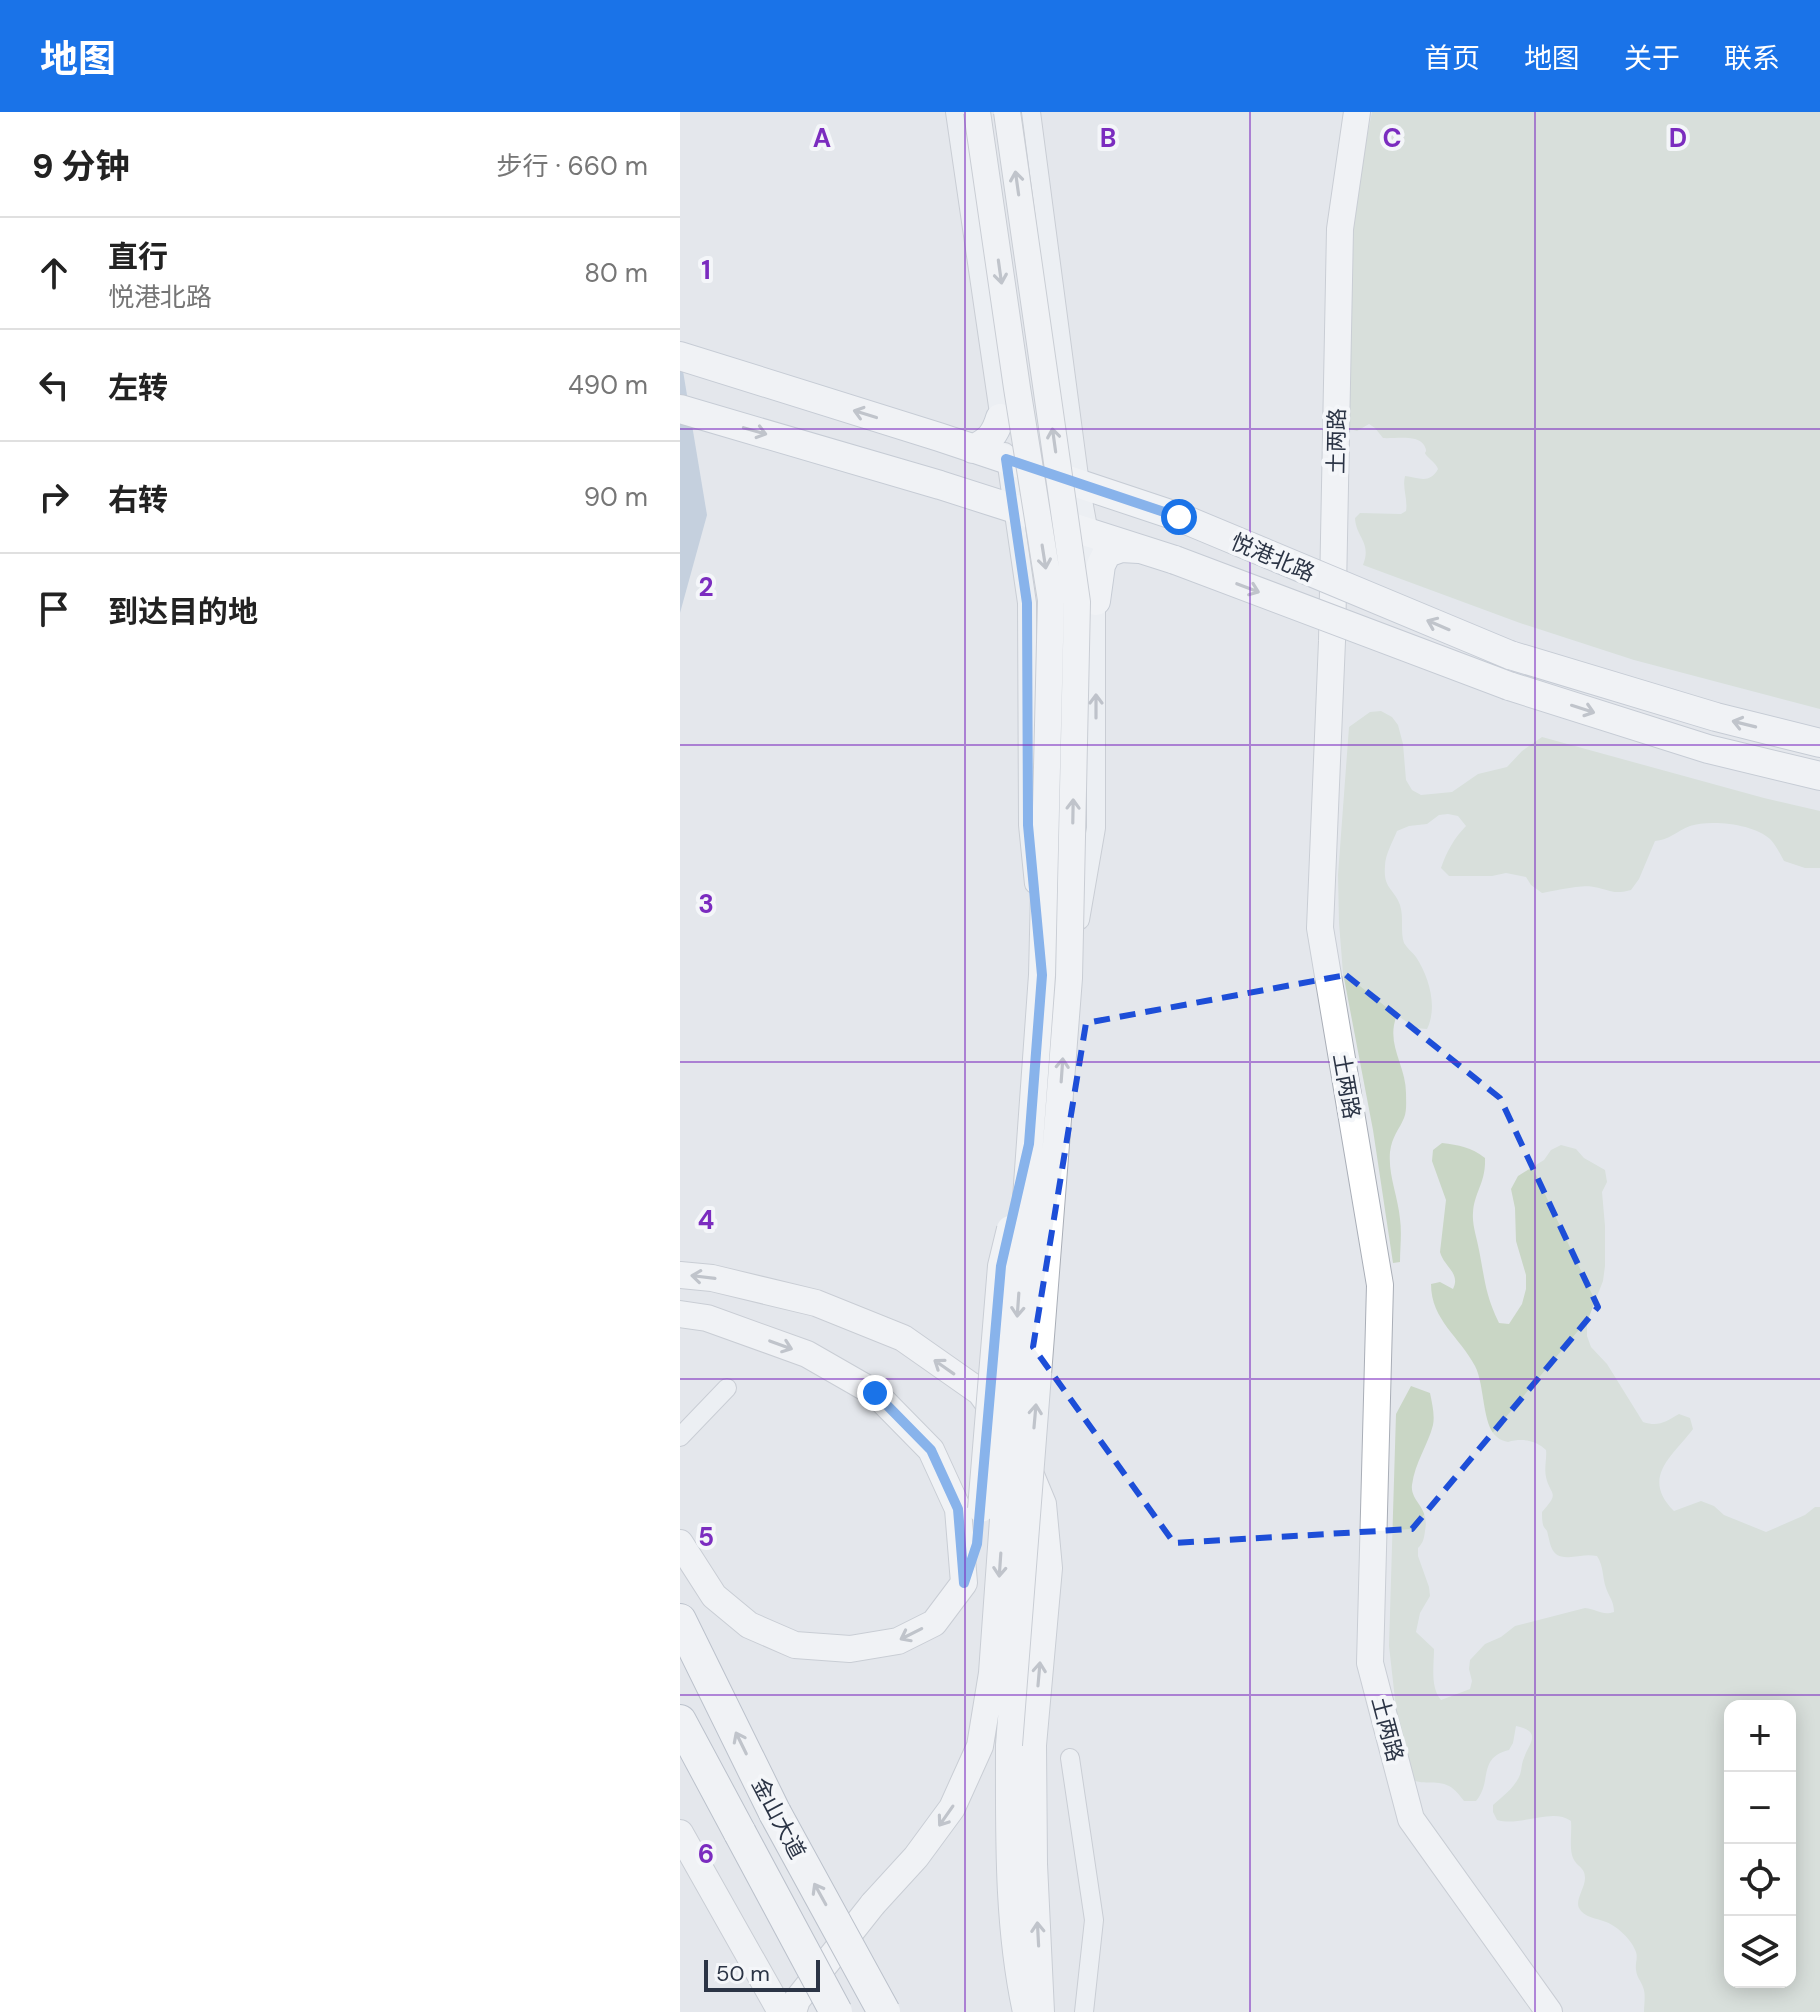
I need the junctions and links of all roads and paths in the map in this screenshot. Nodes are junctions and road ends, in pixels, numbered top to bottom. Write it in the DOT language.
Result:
graph roads {
  1 [pos="955,112"];
  2 [pos="977,112"];
  3 [pos="1007,112"];
  4 [pos="1031,112"];
  5 [pos="1357,112"];
  6 [pos="680,356"];
  7 [pos="680,409"];
  8 [pos="1000,418"];
  9 [pos="973,449"];
  10 [pos="1006,459"];
  11 [pos="1080,484"];
  12 [pos="1013,508"];
  13 [pos="1089,533"];
  14 [pos="1139,549"];
  15 [pos="1096,601"];
  16 [pos="1820,743"];
  17 [pos="1820,776"];
  18 [pos="1042,975"];
  19 [pos="1069,978"];
  20 [pos="1029,1144"];
  21 [pos="680,1275"];
  22 [pos="680,1314"];
  23 [pos="727,1388"];
  24 [pos="680,1437"];
  25 [pos="680,1543"];
  26 [pos="964,1583"];
  27 [pos="680,1620"];
  28 [pos="680,1721"];
  29 [pos="1070,1758"];
  30 [pos="680,1833"];
  31 [pos="781,2012"];
  32 [pos="793,2012"];
  33 [pos="836,2012"];
  34 [pos="884,2012"];
  35 [pos="1026,2012"];
  36 [pos="1041,2012"];
  37 [pos="1084,2012"];
  38 [pos="1549,2012"];
  1 -- 8 [label="street"];
  2 -- 18 [label="main road, one-way, bridge"];
  19 -- 3 [label="main road, one-way, bridge"];
  4 -- 11 [label="street"];
  5 -- 38 [label="main road, 土两路"];
  9 -- 6 [label="main road, 悦港北路, one-way"];
  7 -- 12 [label="main road, 悦港北路, one-way"];
  8 -- 9 [label="main road"];
  8 -- 10 [label="street"];
  9 -- 10 [label="main road, 悦港北路"];
  10 -- 11 [label="main road, 悦港北路"];
  10 -- 12 [label="street"];
  11 -- 13 [label="street"];
  16 -- 11 [label="main road, 悦港北路, one-way, bridge"];
  12 -- 13 [label="main road, 悦港北路"];
  12 -- 18 [label="street, bridge"];
  13 -- 14 [label="main road, 悦港北路"];
  13 -- 15 [label="street"];
  14 -- 15 [label="main road"];
  14 -- 17 [label="main road, 悦港北路, one-way, bridge"];
  19 -- 15 [label="street, one-way, bridge"];
  18 -- 20 [label="main road, bridge"];
  35 -- 19 [label="main road, one-way, bridge"];
  20 -- 26 [label="main road, bridge"];
  20 -- 32 [label="main road, one-way, bridge"];
  36 -- 21 [label="main road, one-way, bridge"];
  22 -- 26 [label="main road, one-way"];
  23 -- 24 [label="street"];
  26 -- 25 [label="main road, one-way"];
  34 -- 27 [label="highway, 金山大道, one-way, bridge"];
  28 -- 33 [label="highway, 金山大道, bridge"];
  29 -- 37 [label="street"];
  30 -- 31 [label="main road"];
}
